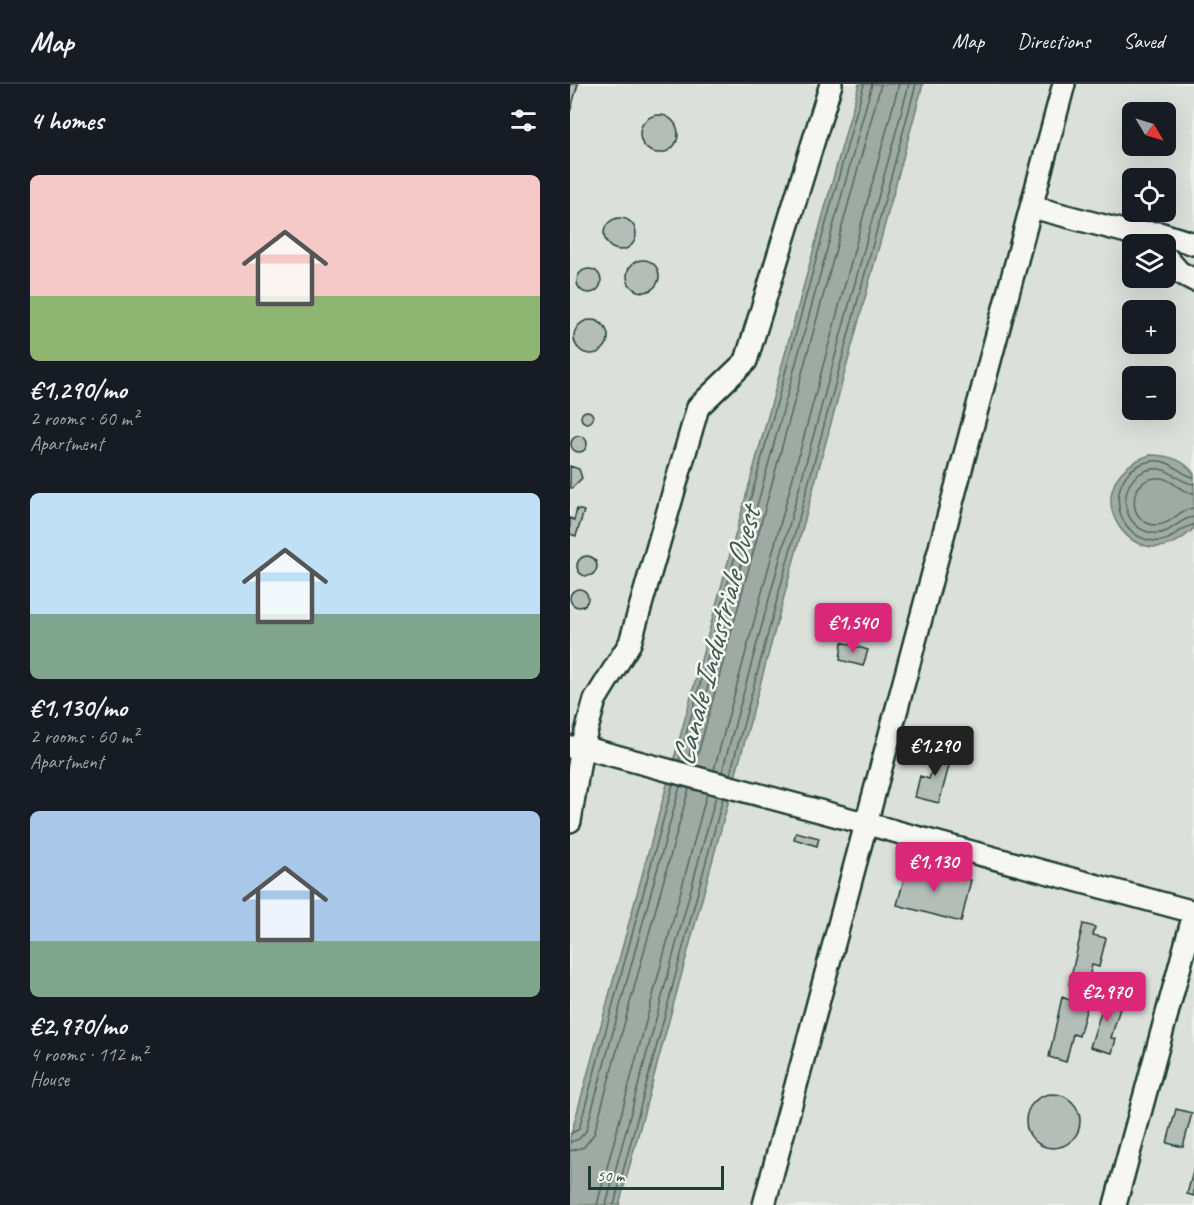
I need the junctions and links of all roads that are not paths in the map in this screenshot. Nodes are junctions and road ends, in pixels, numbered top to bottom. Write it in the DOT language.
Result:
graph roads {
  1 [pos="831,84"];
  2 [pos="1065,84"];
  3 [pos="1032,207"];
  4 [pos="1127,232"];
  5 [pos="1131,234"];
  6 [pos="1194,244"];
  7 [pos="1176,257"];
  8 [pos="1194,266"];
  9 [pos="1176,268"];
  10 [pos="1194,280"];
  11 [pos="576,747"];
  12 [pos="570,821"];
  13 [pos="867,823"];
  14 [pos="1194,913"];
  15 [pos="764,1205"];
  16 [pos="1115,1205"];
  1 -- 11 [label="lane"];
  2 -- 3 [label="lane"];
  3 -- 4 [label="lane"];
  3 -- 13 [label="lane"];
  4 -- 5 [label="lane"];
  4 -- 6 [label="lane"];
  7 -- 8 [label="lane"];
  9 -- 10 [label="lane"];
  11 -- 12 [label="lane"];
  11 -- 13 [label="lane"];
  13 -- 14 [label="lane"];
  13 -- 15 [label="lane"];
  14 -- 16 [label="lane"];
}
